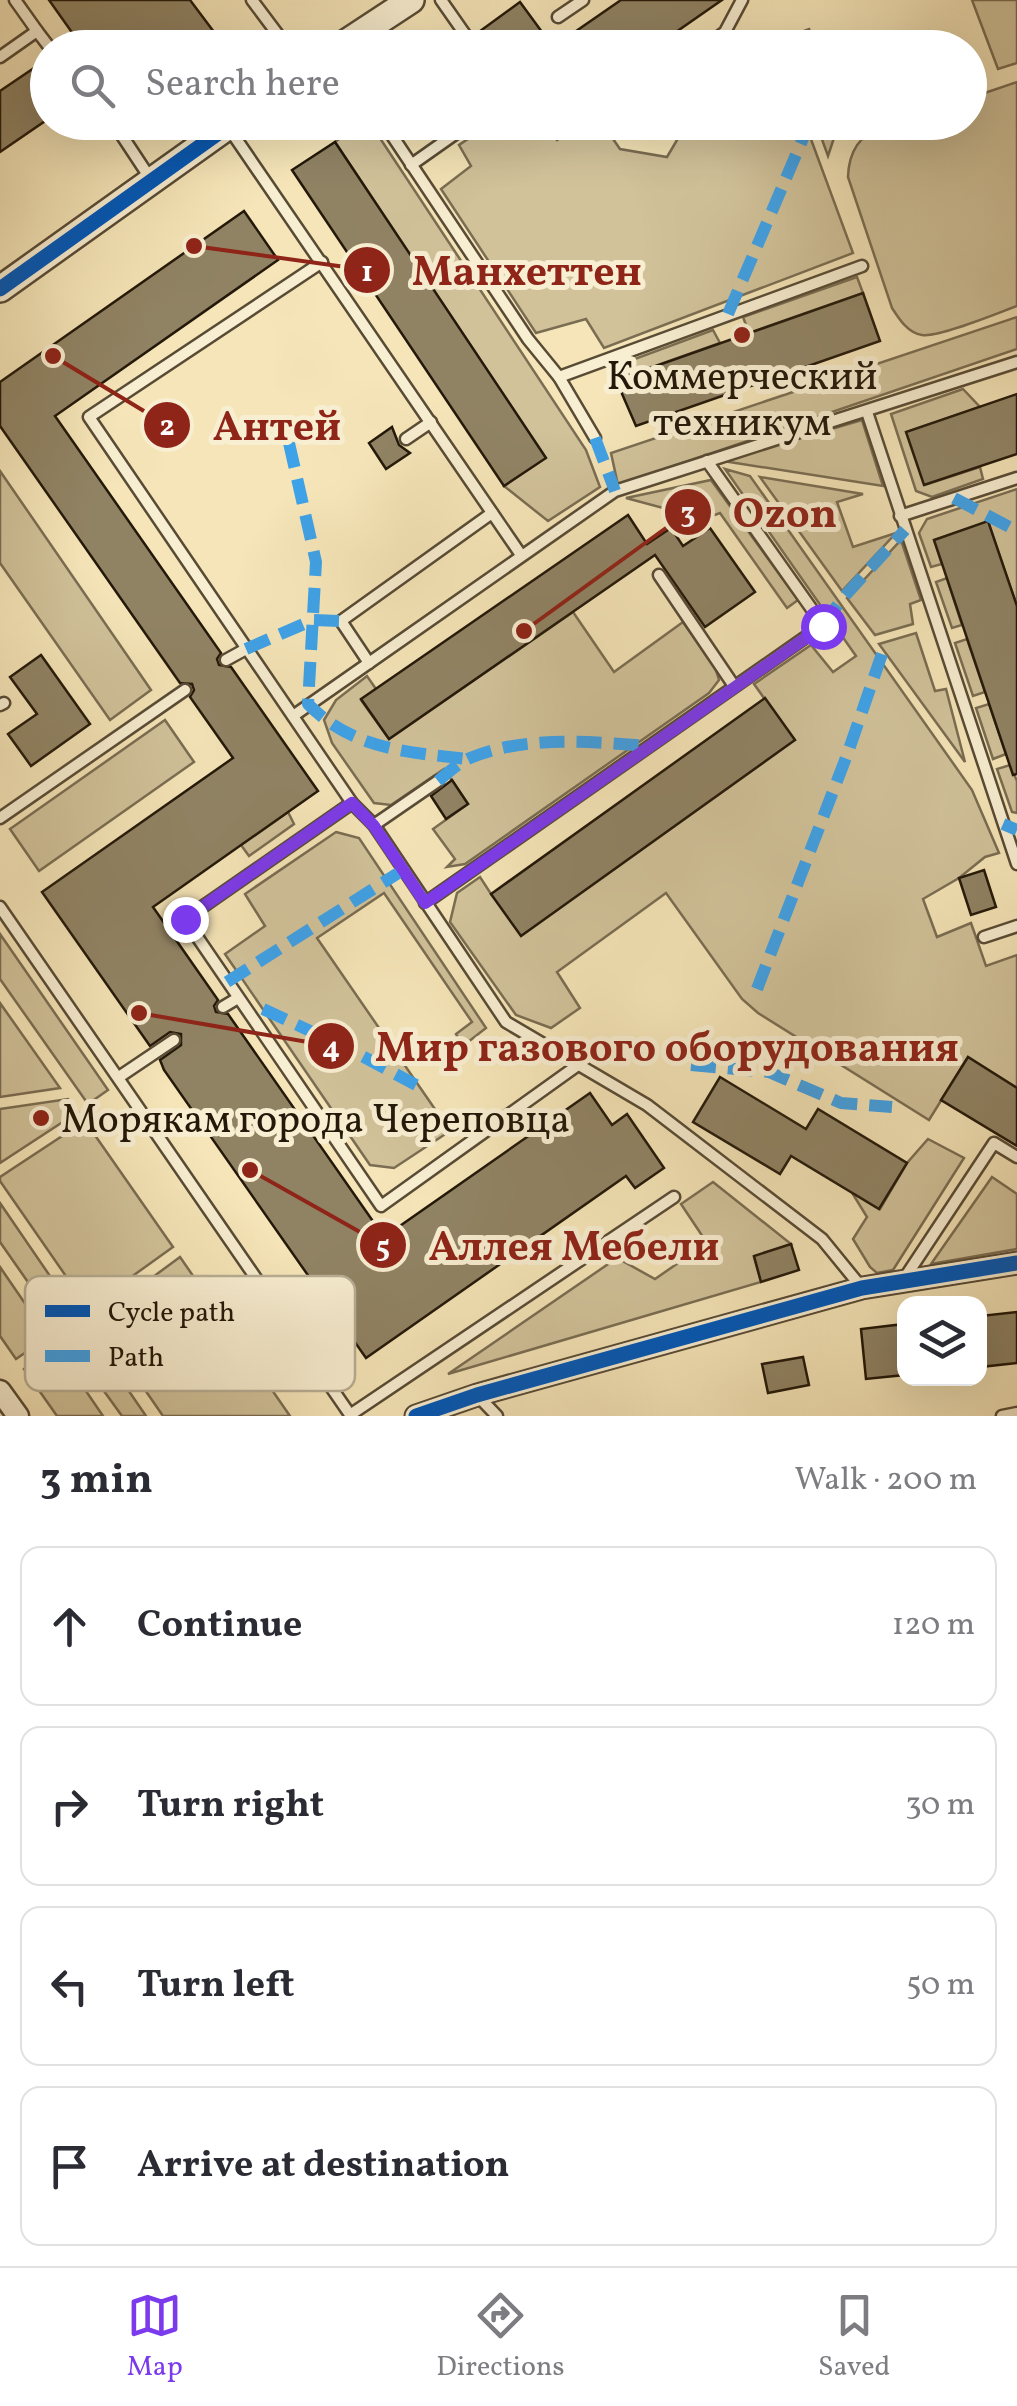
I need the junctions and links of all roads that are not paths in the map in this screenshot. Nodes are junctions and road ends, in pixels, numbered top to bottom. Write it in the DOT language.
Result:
graph roads {
  1 [pos="15,0"];
  2 [pos="252,0"];
  3 [pos="411,0"];
  4 [pos="440,0"];
  5 [pos="583,0"];
  6 [pos="742,0"];
  7 [pos="558,16"];
  8 [pos="36,30"];
  9 [pos="274,30"];
  10 [pos="365,30"];
  11 [pos="461,30"];
  12 [pos="726,30"];
  13 [pos="30,36"];
  14 [pos="0,58"];
  15 [pos="125,140"];
  16 [pos="209,140"];
  17 [pos="241,140"];
  18 [pos="395,140"];
  19 [pos="446,140"];
  20 [pos="411,165"];
  21 [pos="151,179"];
  22 [pos="322,262"];
  23 [pos="862,266"];
  24 [pos="0,290"];
  25 [pos="1017,362"];
  26 [pos="559,378"];
  27 [pos="867,412"];
  28 [pos="431,422"];
  29 [pos="406,438"];
  30 [pos="595,438"];
  31 [pos="707,461"];
  32 [pos="1017,478"];
  33 [pos="492,513"];
  34 [pos="900,516"];
  35 [pos="521,555"];
  36 [pos="660,575"];
  37 [pos="246,649"];
  38 [pos="226,660"];
  39 [pos="369,663"];
  40 [pos="734,686"];
  41 [pos="185,690"];
  42 [pos="293,716"];
  43 [pos="438,781"];
  44 [pos="352,803"];
  45 [pos="0,818"];
  46 [pos="374,826"];
  47 [pos="1017,864"];
  48 [pos="425,903"];
  49 [pos="0,907"];
  50 [pos="1017,926"];
  51 [pos="984,937"];
  52 [pos="238,998"];
  53 [pos="222,1007"];
  54 [pos="174,1040"];
  55 [pos="578,1065"];
  56 [pos="119,1077"];
  57 [pos="1017,1158"];
  58 [pos="674,1197"];
  59 [pos="1017,1263"];
  60 [pos="255,1276"];
  61 [pos="904,1280"];
  62 [pos="862,1288"];
  63 [pos="0,1391"];
  64 [pos="334,1391"];
  65 [pos="477,1394"];
  66 [pos="1017,1414"];
  67 [pos="18,1416"];
  68 [pos="351,1416"];
  69 [pos="416,1416"];
  70 [pos="497,1416"];
  71 [pos="1002,1416"];
  1 -- 8 [label="lane"];
  2 -- 9 [label="lane"];
  3 -- 10 [label="street"];
  4 -- 11 [label="lane"];
  5 -- 7 [label="lane"];
  6 -- 12 [label="lane"];
  13 -- 14 [label="lane"];
  15 -- 21 [label="lane"];
  16 -- 21 [label="street"];
  17 -- 22 [label="lane"];
  18 -- 20 [label="lane"];
  19 -- 20 [label="lane"];
  20 -- 26 [label="lane"];
  21 -- 24 [label="street"];
  22 -- 28 [label="lane"];
  22 -- 37 [label="lane"];
  23 -- 26 [label="lane"];
  25 -- 27 [label="lane"];
  26 -- 30 [label="lane"];
  27 -- 31 [label="lane"];
  27 -- 34 [label="lane"];
  28 -- 29 [label="lane"];
  28 -- 33 [label="lane"];
  31 -- 35 [label="lane"];
  31 -- 40 [label="lane"];
  32 -- 34 [label="lane"];
  33 -- 35 [label="lane"];
  33 -- 39 [label="lane"];
  34 -- 47 [label="lane"];
  35 -- 39 [label="lane"];
  36 -- 40 [label="lane"];
  37 -- 38 [label="lane"];
  37 -- 42 [label="lane"];
  39 -- 42 [label="lane"];
  40 -- 48 [label="lane"];
  41 -- 45 [label="lane"];
  42 -- 44 [label="lane"];
  43 -- 46 [label="lane"];
  44 -- 46 [label="lane"];
  44 -- 52 [label="lane"];
  46 -- 48 [label="lane"];
  48 -- 55 [label="lane"];
  49 -- 56 [label="lane"];
  50 -- 51 [label="lane"];
  52 -- 53 [label="lane"];
  52 -- 55 [label="lane"];
  54 -- 56 [label="lane"];
  55 -- 62 [label="lane"];
  56 -- 60 [label="lane"];
  57 -- 61 [label="lane"];
  58 -- 68 [label="lane"];
  59 -- 61 [label="street"];
  61 -- 62 [label="street"];
  62 -- 65 [label="street"];
  63 -- 67 [label="street"];
  64 -- 68 [label="lane"];
  65 -- 69 [label="street"];
  65 -- 70 [label="lane"];
  66 -- 71 [label="lane"];
}
